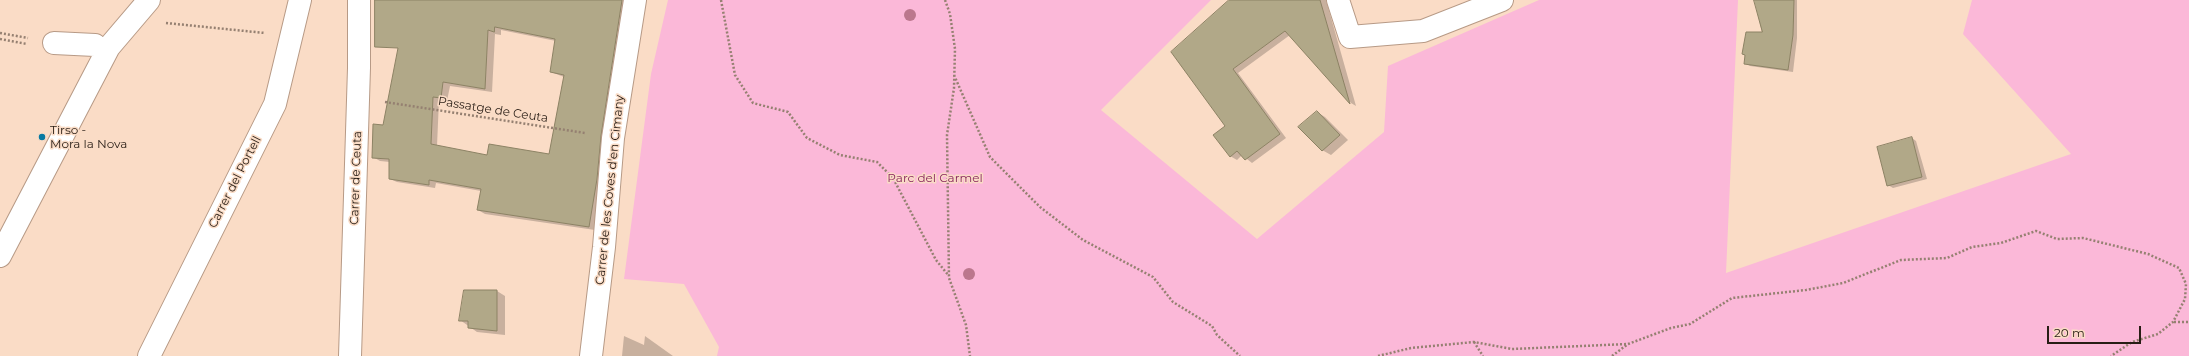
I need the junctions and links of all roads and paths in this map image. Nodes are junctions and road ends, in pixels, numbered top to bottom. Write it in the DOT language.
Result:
graph roads {
  1 [pos="149,0"];
  2 [pos="300,0"];
  3 [pos="359,0"];
  4 [pos="635,0"];
  5 [pos="721,0"];
  6 [pos="945,0"];
  7 [pos="1338,0"];
  8 [pos="1502,0"];
  9 [pos="171,24"];
  10 [pos="261,33"];
  11 [pos="54,43"];
  12 [pos="96,45"];
  13 [pos="954,75"];
  14 [pos="378,101"];
  15 [pos="613,138"];
  16 [pos="0,256"];
  17 [pos="949,276"];
  18 [pos="2173,322"];
  19 [pos="2189,322"];
  20 [pos="1474,342"];
  21 [pos="1628,344"];
  22 [pos="149,356"];
  23 [pos="350,356"];
  24 [pos="591,356"];
  25 [pos="970,356"];
  26 [pos="1240,356"];
  27 [pos="1378,356"];
  28 [pos="1483,356"];
  29 [pos="1612,356"];
  30 [pos="2111,356"];
  1 -- 16 [label="street"];
  2 -- 22 [label="street, Carrer del Portell"];
  3 -- 23 [label="street, Carrer de Ceuta"];
  4 -- 15 [label="street, Carrer de les Coves d'en Cimany"];
  5 -- 17 [label="path"];
  6 -- 13 [label="path"];
  7 -- 8 [label="street"];
  9 -- 10 [label="path"];
  11 -- 12 [label="street"];
  13 -- 17 [label="path"];
  13 -- 26 [label="path"];
  14 -- 15 [label="path, Passatge de Ceuta"];
  15 -- 24 [label="street, Carrer de les Coves d'en Cimany"];
  17 -- 25 [label="path"];
  18 -- 19 [label="path"];
  18 -- 21 [label="path"];
  18 -- 30 [label="path"];
  20 -- 21 [label="path"];
  20 -- 27 [label="path"];
  20 -- 28 [label="path"];
  21 -- 29 [label="path"];
}
